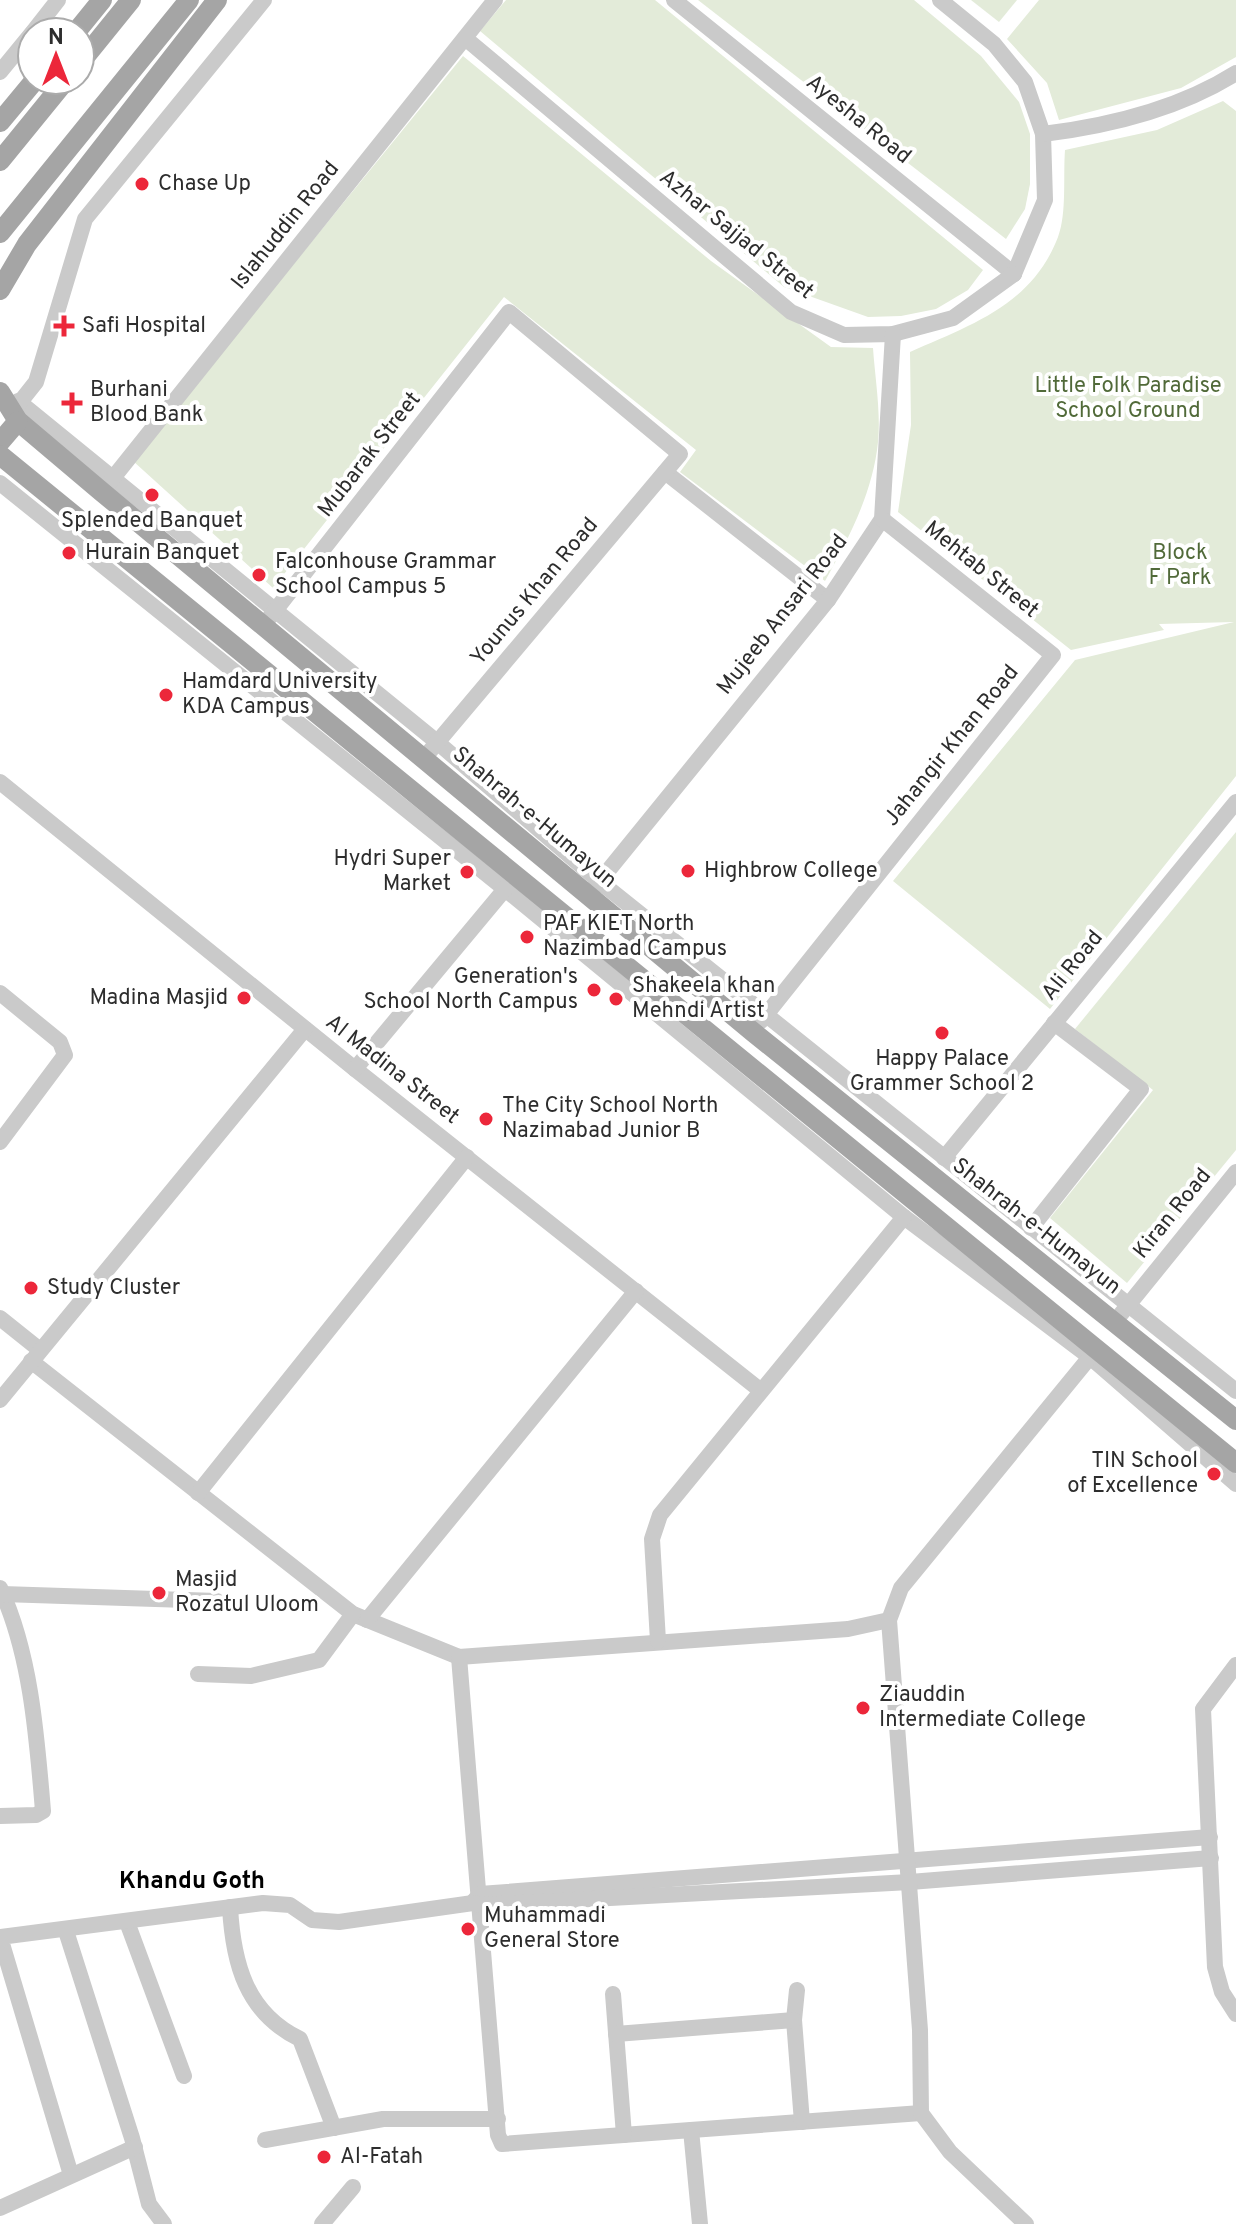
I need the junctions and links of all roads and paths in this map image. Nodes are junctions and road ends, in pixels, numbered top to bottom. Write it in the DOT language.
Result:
graph roads {
  1 [pos="58,0"];
  2 [pos="102,0"];
  3 [pos="131,0"];
  4 [pos="189,0"];
  5 [pos="217,0"];
  6 [pos="264,0"];
  7 [pos="495,0"];
  8 [pos="674,0"];
  9 [pos="940,0"];
  10 [pos="45,16"];
  11 [pos="89,16"];
  12 [pos="465,38"];
  13 [pos="96,43"];
  14 [pos="16,52"];
  15 [pos="0,72"];
  16 [pos="1235,76"];
  17 [pos="22,96"];
  18 [pos="53,96"];
  19 [pos="0,122"];
  20 [pos="1043,134"];
  21 [pos="0,161"];
  22 [pos="0,233"];
  23 [pos="1014,274"];
  24 [pos="0,290"];
  25 [pos="509,312"];
  26 [pos="893,334"];
  27 [pos="12,406"];
  28 [pos="0,442"];
  29 [pos="0,455"];
  30 [pos="665,472"];
  31 [pos="0,483"];
  32 [pos="107,486"];
  33 [pos="882,519"];
  34 [pos="828,600"];
  35 [pos="270,617"];
  36 [pos="239,652"];
  37 [pos="1053,655"];
  38 [pos="437,742"];
  39 [pos="424,759"];
  40 [pos="0,782"];
  41 [pos="1236,802"];
  42 [pos="510,883"];
  43 [pos="594,888"];
  44 [pos="0,993"];
  45 [pos="766,1014"];
  46 [pos="1054,1023"];
  47 [pos="305,1029"];
  48 [pos="753,1032"];
  49 [pos="355,1069"];
  50 [pos="0,1142"];
  51 [pos="467,1157"];
  52 [pos="944,1158"];
  53 [pos="1236,1172"];
  54 [pos="904,1217"];
  55 [pos="1031,1228"];
  56 [pos="636,1291"];
  57 [pos="1121,1314"];
  58 [pos="0,1318"];
  59 [pos="36,1355"];
  60 [pos="1090,1357"];
  61 [pos="760,1390"];
  62 [pos="1236,1391"];
  63 [pos="0,1400"];
  64 [pos="1236,1420"];
  65 [pos="1236,1463"];
  66 [pos="1236,1484"];
  67 [pos="198,1493"];
  68 [pos="1,1591"];
  69 [pos="217,1601"];
  70 [pos="360,1617"];
  71 [pos="889,1620"];
  72 [pos="658,1641"];
  73 [pos="459,1657"];
  74 [pos="1236,1665"];
  75 [pos="198,1674"];
  76 [pos="0,1816"];
  77 [pos="1210,1837"];
  78 [pos="1211,1858"];
  79 [pos="908,1861"];
  80 [pos="910,1882"];
  81 [pos="478,1901"];
  82 [pos="230,1907"];
  83 [pos="127,1922"];
  84 [pos="66,1931"];
  85 [pos="797,1990"];
  86 [pos="613,1994"];
  87 [pos="1236,2014"];
  88 [pos="794,2020"];
  89 [pos="616,2034"];
  90 [pos="184,2076"];
  91 [pos="921,2113"];
  92 [pos="498,2119"];
  93 [pos="802,2122"];
  94 [pos="334,2128"];
  95 [pos="691,2130"];
  96 [pos="624,2135"];
  97 [pos="265,2140"];
  98 [pos="135,2147"];
  99 [pos="71,2175"];
  100 [pos="353,2187"];
  101 [pos="0,2208"];
  102 [pos="164,2224"];
  103 [pos="322,2224"];
  104 [pos="700,2224"];
  105 [pos="1026,2224"];
  1 -- 10 [label="street"];
  2 -- 11 [label="main road"];
  3 -- 13 [label="main road"];
  4 -- 22 [label="main road"];
  5 -- 24 [label="main road"];
  6 -- 27 [label="street"];
  7 -- 12 [label="street, Islahuddin Road"];
  8 -- 23 [label="street, Ayesha Road"];
  9 -- 20 [label="street"];
  12 -- 26 [label="street, Azhar Sajjad Street"];
  12 -- 32 [label="street, Islahuddin Road"];
  14 -- 15 [label="street"];
  16 -- 20 [label="street"];
  17 -- 19 [label="main road"];
  18 -- 21 [label="main road"];
  20 -- 23 [label="street"];
  23 -- 26 [label="street, Azhar Sajjad Street"];
  25 -- 30 [label="street, Younus Khan Road"];
  25 -- 35 [label="street, Mubarak Street"];
  26 -- 33 [label="street"];
  27 -- 28 [label="main road"];
  27 -- 32 [label="main road, Shahrah-e-Humayun"];
  29 -- 36 [label="main road"];
  30 -- 34 [label="street"];
  30 -- 38 [label="street, Younus Khan Road"];
  31 -- 42 [label="street"];
  32 -- 35 [label="main road, Shahrah-e-Humayun"];
  33 -- 34 [label="street, Mujeeb Ansari Road"];
  33 -- 37 [label="street, Mehtab Street"];
  34 -- 43 [label="street, Mujeeb Ansari Road"];
  35 -- 36 [label="main road"];
  35 -- 38 [label="street"];
  35 -- 39 [label="main road, Shahrah-e-Humayun"];
  36 -- 42 [label="main road"];
  37 -- 45 [label="street, Jahangir Khan Road"];
  38 -- 39 [label="street, Younus Khan Road"];
  38 -- 43 [label="street"];
  39 -- 43 [label="main road, Shahrah-e-Humayun"];
  40 -- 47 [label="street, Al Madina Street"];
  41 -- 46 [label="street, Ali Road"];
  42 -- 49 [label="street"];
  42 -- 54 [label="street"];
  42 -- 65 [label="main road"];
  43 -- 45 [label="street"];
  43 -- 48 [label="main road, Shahrah-e-Humayun"];
  44 -- 50 [label="street"];
  45 -- 48 [label="street, Jahangir Khan Road"];
  45 -- 52 [label="street"];
  46 -- 52 [label="street, Ali Road"];
  46 -- 55 [label="street"];
  47 -- 49 [label="street, Al Madina Street"];
  47 -- 59 [label="street"];
  48 -- 57 [label="main road, Shahrah-e-Humayun"];
  49 -- 51 [label="street, Al Madina Street"];
  51 -- 56 [label="street, Al Madina Street"];
  51 -- 67 [label="street"];
  52 -- 55 [label="street"];
  53 -- 57 [label="street, Kiran Road"];
  54 -- 60 [label="street"];
  54 -- 61 [label="street"];
  55 -- 57 [label="street"];
  56 -- 61 [label="street, Al Madina Street"];
  56 -- 70 [label="street"];
  57 -- 62 [label="street"];
  57 -- 64 [label="main road, Shahrah-e-Humayun"];
  58 -- 59 [label="street"];
  59 -- 63 [label="street"];
  59 -- 67 [label="street"];
  60 -- 66 [label="street"];
  60 -- 71 [label="street"];
  61 -- 72 [label="street"];
  67 -- 70 [label="street"];
  68 -- 69 [label="street"];
  68 -- 76 [label="street"];
  70 -- 73 [label="street"];
  70 -- 75 [label="street"];
  71 -- 72 [label="street"];
  71 -- 79 [label="street"];
  72 -- 73 [label="street"];
  73 -- 81 [label="street"];
  74 -- 77 [label="street"];
  77 -- 78 [label="street"];
  77 -- 79 [label="street"];
  78 -- 80 [label="street"];
  78 -- 87 [label="street"];
  79 -- 80 [label="street"];
  79 -- 81 [label="street"];
  80 -- 81 [label="street"];
  80 -- 91 [label="street"];
  81 -- 82 [label="street"];
  81 -- 92 [label="street"];
  82 -- 83 [label="street"];
  82 -- 94 [label="street"];
  83 -- 84 [label="street"];
  83 -- 90 [label="street"];
  84 -- 98 [label="street"];
  84 -- 99 [label="street"];
  85 -- 88 [label="street"];
  86 -- 89 [label="street"];
  88 -- 89 [label="street"];
  88 -- 93 [label="street"];
  89 -- 96 [label="street"];
  91 -- 93 [label="street"];
  91 -- 105 [label="street"];
  92 -- 94 [label="street"];
  92 -- 96 [label="street"];
  93 -- 95 [label="street"];
  94 -- 97 [label="street"];
  95 -- 96 [label="street"];
  95 -- 104 [label="street"];
  98 -- 99 [label="street"];
  98 -- 102 [label="street"];
  99 -- 101 [label="street"];
  100 -- 103 [label="street"];
}
